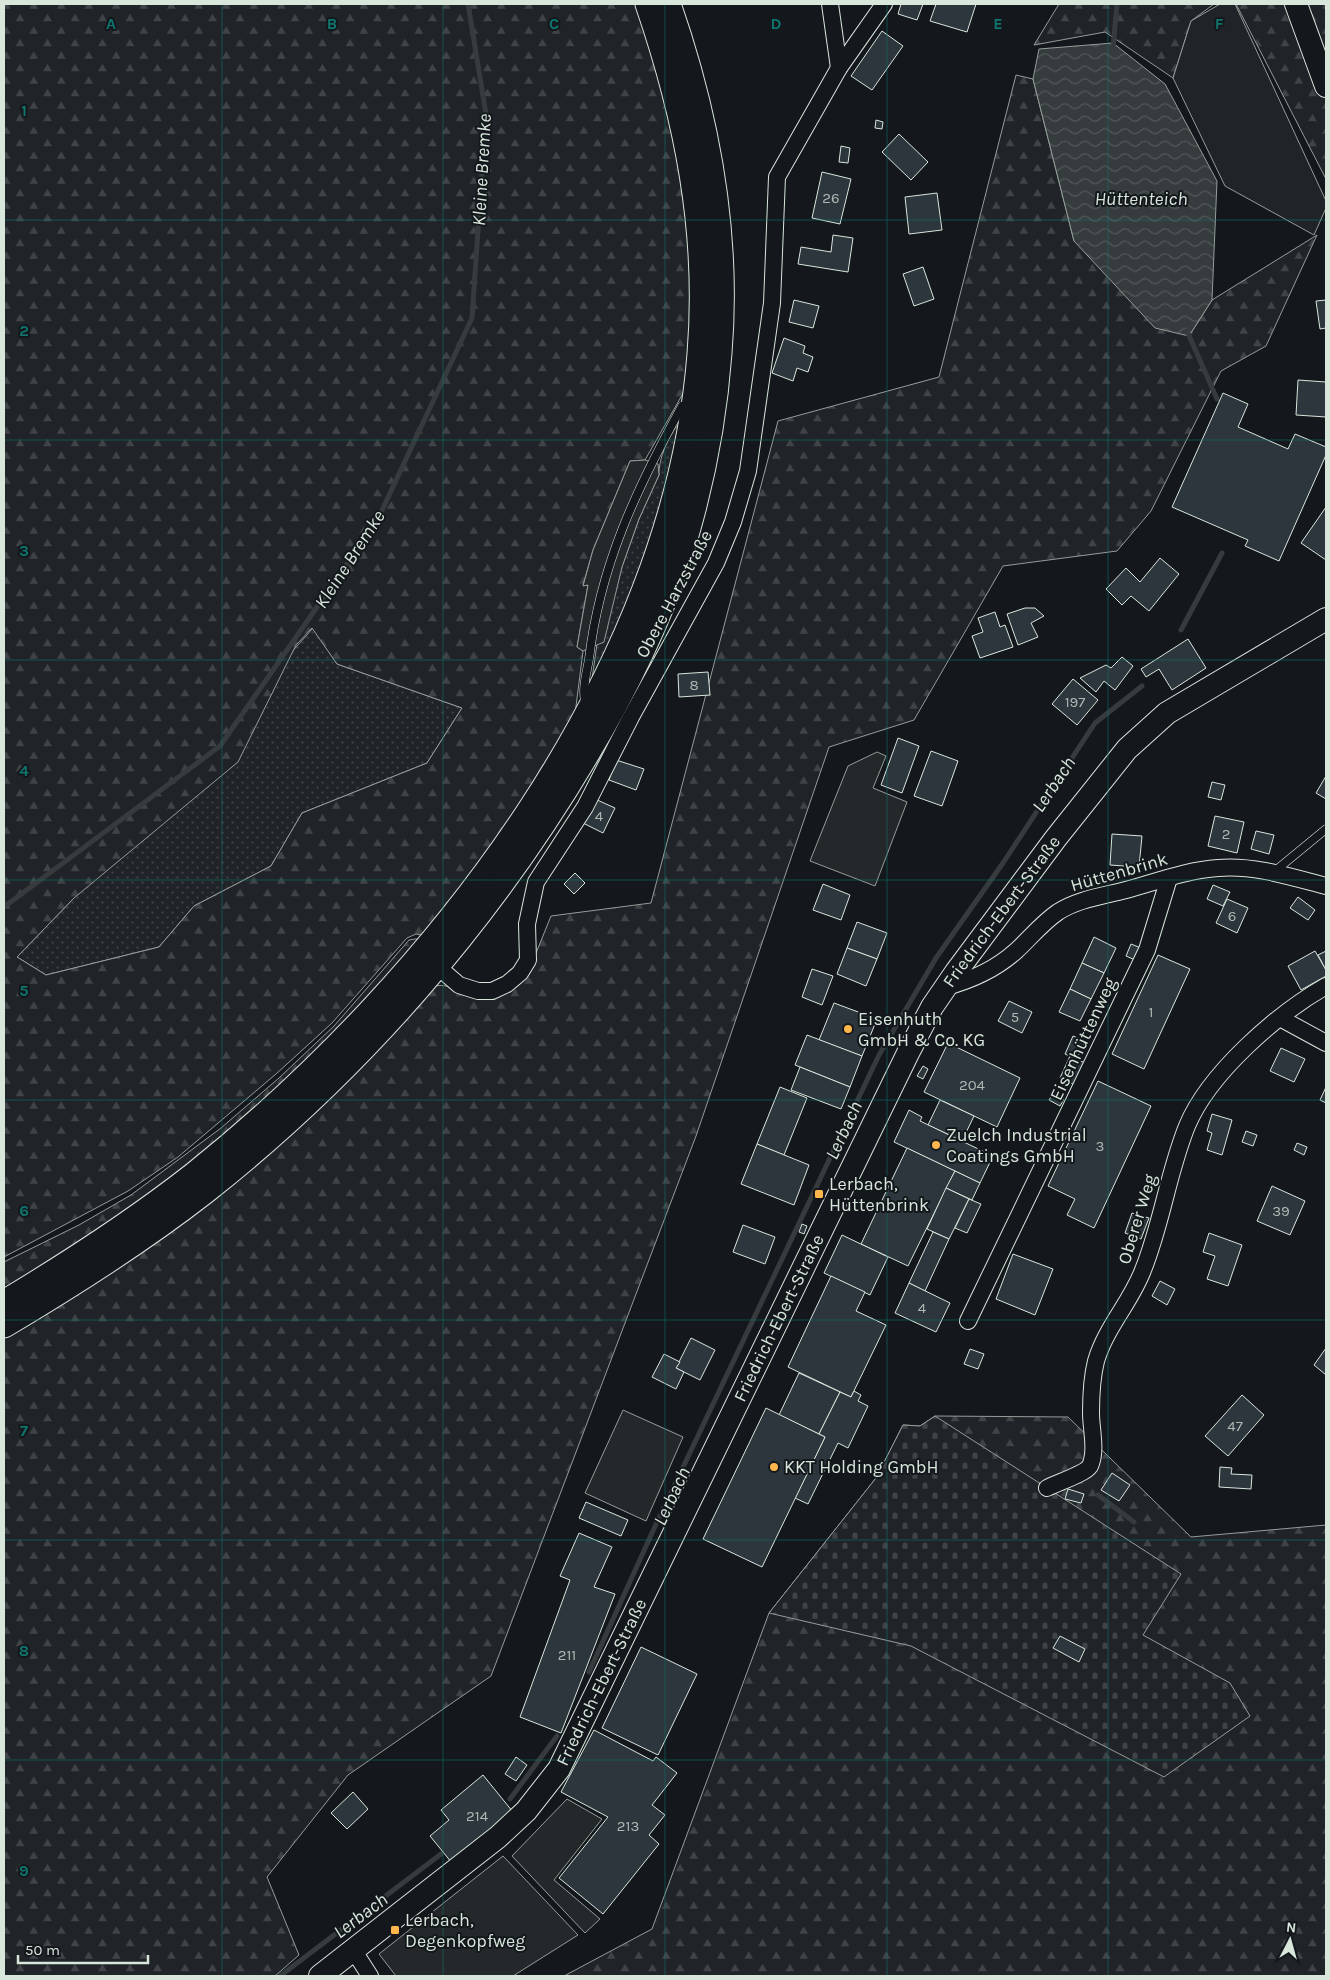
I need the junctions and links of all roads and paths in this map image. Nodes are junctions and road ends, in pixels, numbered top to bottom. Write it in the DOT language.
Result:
graph roads {
  1 [pos="648,4"];
  2 [pos="668,4"];
  3 [pos="830,4"];
  4 [pos="884,4"];
  5 [pos="1296,4"];
  6 [pos="839,68"];
  7 [pos="1326,86"];
  8 [pos="695,401"];
  9 [pos="1326,619"];
  10 [pos="588,714"];
  11 [pos="1326,829"];
  12 [pos="1273,873"];
  13 [pos="1169,878"];
  14 [pos="1326,886"];
  15 [pos="437,966"];
  16 [pos="1326,986"];
  17 [pos="946,987"];
  18 [pos="1280,1018"];
  19 [pos="1326,1043"];
  20 [pos="4,1303"];
  21 [pos="968,1321"];
  22 [pos="4,1326"];
  23 [pos="1047,1488"];
  24 [pos="354,1951"];
  25 [pos="320,1976"];
  26 [pos="370,1976"];
  1 -- 8 [label="main road"];
  2 -- 15 [label="main road"];
  3 -- 6 [label="street"];
  4 -- 6 [label="street, Obere Harzstraße"];
  5 -- 7 [label="street"];
  6 -- 15 [label="street, Obere Harzstraße"];
  8 -- 10 [label="main road"];
  8 -- 10 [label="lane"];
  9 -- 17 [label="street, Friedrich-Ebert-Straße"];
  10 -- 20 [label="main road"];
  11 -- 12 [label="lane"];
  12 -- 13 [label="street, Hüttenbrink"];
  12 -- 14 [label="street, Hüttenbrink"];
  13 -- 17 [label="street, Hüttenbrink"];
  13 -- 21 [label="street, Eisenhüttenweg"];
  15 -- 22 [label="main road"];
  16 -- 18 [label="street, Oberer Weg"];
  17 -- 24 [label="street, Friedrich-Ebert-Straße"];
  18 -- 19 [label="street"];
  18 -- 23 [label="street, Oberer Weg"];
  24 -- 25 [label="street, Friedrich-Ebert-Straße"];
  24 -- 26 [label="street"];
}
